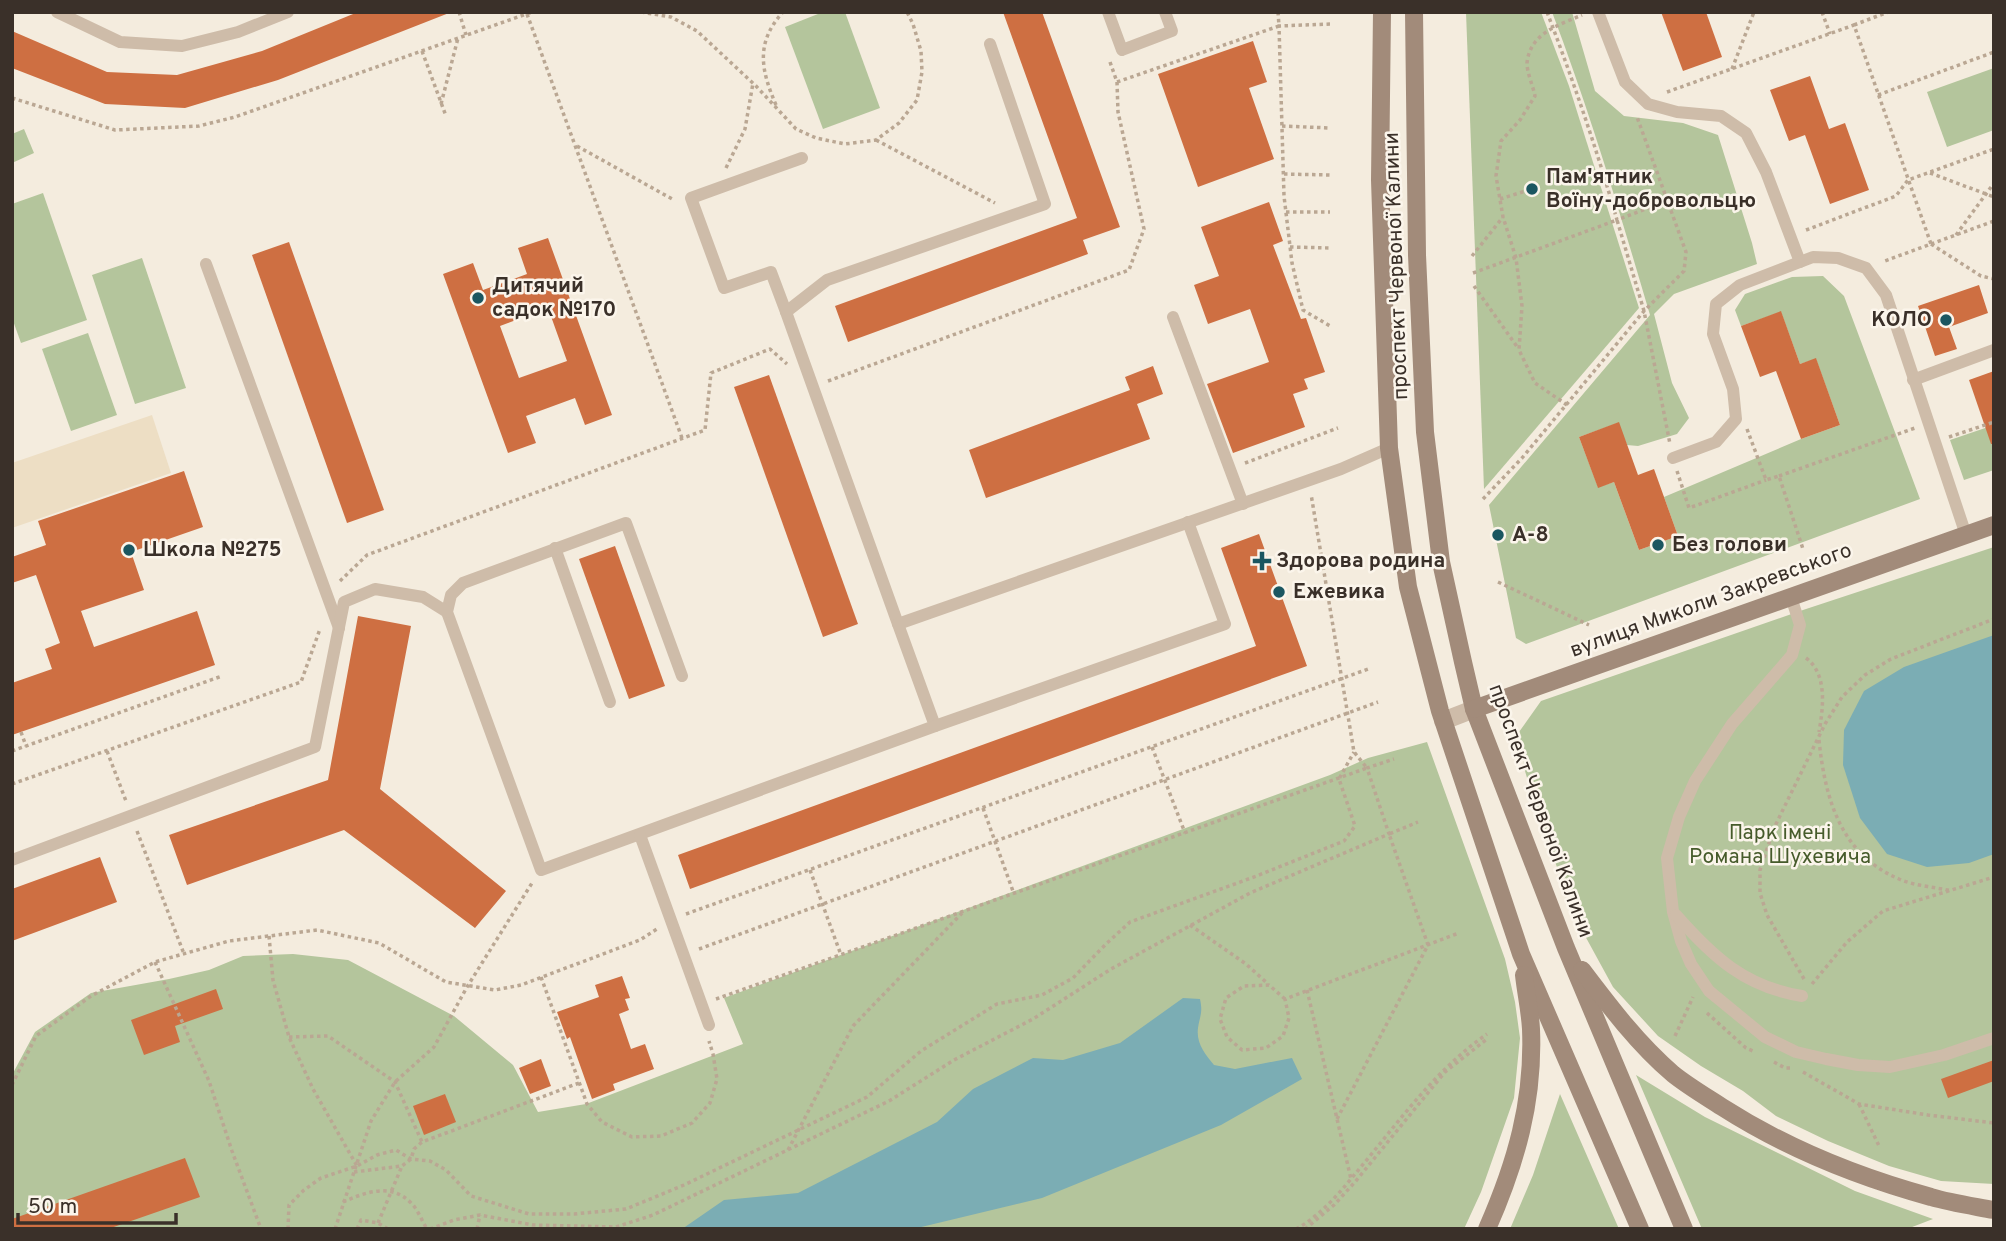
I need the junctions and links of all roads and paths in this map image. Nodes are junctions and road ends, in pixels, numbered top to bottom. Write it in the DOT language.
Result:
graph roads {
  1 [pos="57,12"];
  2 [pos="288,12"];
  3 [pos="459,12"];
  4 [pos="640,12"];
  5 [pos="783,12"];
  6 [pos="907,12"];
  7 [pos="1108,12"];
  8 [pos="1165,12"];
  9 [pos="1278,12"];
  10 [pos="1382,12"];
  11 [pos="1414,12"];
  12 [pos="1546,12"];
  13 [pos="1589,12"];
  14 [pos="1598,12"];
  15 [pos="1754,12"];
  16 [pos="1822,12"];
  17 [pos="1888,12"];
  18 [pos="528,13"];
  19 [pos="1330,24"];
  20 [pos="1854,25"];
  21 [pos="1279,26"];
  22 [pos="1552,27"];
  23 [pos="1830,34"];
  24 [pos="466,35"];
  25 [pos="458,38"];
  26 [pos="990,44"];
  27 [pos="422,51"];
  28 [pos="1994,52"];
  29 [pos="1732,69"];
  30 [pos="753,83"];
  31 [pos="1658,88"];
  32 [pos="1878,95"];
  33 [pos="12,98"];
  34 [pos="441,104"];
  35 [pos="778,110"];
  36 [pos="446,116"];
  37 [pos="1637,117"];
  38 [pos="1282,126"];
  39 [pos="1330,128"];
  40 [pos="876,140"];
  41 [pos="575,145"];
  42 [pos="1994,149"];
  43 [pos="802,158"];
  44 [pos="1928,173"];
  45 [pos="1284,174"];
  46 [pos="1330,175"];
  47 [pos="1908,180"];
  48 [pos="1994,183"];
  49 [pos="1532,188"];
  50 [pos="716,189"];
  51 [pos="1994,197"];
  52 [pos="1500,199"];
  53 [pos="1667,201"];
  54 [pos="695,212"];
  55 [pos="1286,212"];
  56 [pos="1330,212"];
  57 [pos="1016,214"];
  58 [pos="1503,218"];
  59 [pos="1616,220"];
  60 [pos="1994,221"];
  61 [pos="1791,235"];
  62 [pos="1956,235"];
  63 [pos="1931,244"];
  64 [pos="1290,247"];
  65 [pos="1330,248"];
  66 [pos="1472,256"];
  67 [pos="1516,258"];
  68 [pos="1800,261"];
  69 [pos="206,264"];
  70 [pos="1866,268"];
  71 [pos="1473,273"];
  72 [pos="1994,279"];
  73 [pos="1474,286"];
  74 [pos="1644,311"];
  75 [pos="786,312"];
  76 [pos="1173,317"];
  77 [pos="1330,326"];
  78 [pos="1520,350"];
  79 [pos="1994,350"];
  80 [pos="1913,380"];
  81 [pos="813,386"];
  82 [pos="1567,405"];
  83 [pos="1994,422"];
  84 [pos="1928,423"];
  85 [pos="1338,428"];
  86 [pos="1747,428"];
  87 [pos="682,438"];
  88 [pos="1935,442"];
  89 [pos="1389,448"];
  90 [pos="1673,458"];
  91 [pos="1230,468"];
  92 [pos="1779,476"];
  93 [pos="1308,480"];
  94 [pos="1766,480"];
  95 [pos="1483,499"];
  96 [pos="1243,504"];
  97 [pos="1188,522"];
  98 [pos="1994,524"];
  99 [pos="1966,535"];
  100 [pos="555,548"];
  101 [pos="1803,549"];
  102 [pos="1498,582"];
  103 [pos="1791,597"];
  104 [pos="330,603"];
  105 [pos="447,612"];
  106 [pos="1994,620"];
  107 [pos="898,624"];
  108 [pos="1589,625"];
  109 [pos="339,628"];
  110 [pos="1794,650"];
  111 [pos="222,676"];
  112 [pos="682,676"];
  113 [pos="610,702"];
  114 [pos="1378,702"];
  115 [pos="1474,709"];
  116 [pos="1346,714"];
  117 [pos="1443,721"];
  118 [pos="935,726"];
  119 [pos="21,732"];
  120 [pos="1819,738"];
  121 [pos="26,746"];
  122 [pos="1152,747"];
  123 [pos="12,751"];
  124 [pos="107,751"];
  125 [pos="1354,752"];
  126 [pos="1394,759"];
  127 [pos="1367,768"];
  128 [pos="1339,779"];
  129 [pos="1165,780"];
  130 [pos="12,784"];
  131 [pos="983,808"];
  132 [pos="131,816"];
  133 [pos="1418,822"];
  134 [pos="1185,833"];
  135 [pos="1389,834"];
  136 [pos="640,835"];
  137 [pos="995,842"];
  138 [pos="12,860"];
  139 [pos="541,870"];
  140 [pos="810,870"];
  141 [pos="1994,877"];
  142 [pos="1952,891"];
  143 [pos="1014,894"];
  144 [pos="823,904"];
  145 [pos="964,911"];
  146 [pos="1673,912"];
  147 [pos="1189,924"];
  148 [pos="1459,933"];
  149 [pos="269,936"];
  150 [pos="1428,946"];
  151 [pos="1566,948"];
  152 [pos="184,954"];
  153 [pos="1521,954"];
  154 [pos="684,955"];
  155 [pos="841,955"];
  156 [pos="155,962"];
  157 [pos="541,977"];
  158 [pos="1269,985"];
  159 [pos="1307,990"];
  160 [pos="1802,996"];
  161 [pos="1285,999"];
  162 [pos="1699,1003"];
  163 [pos="701,1004"];
  164 [pos="1704,1011"];
  165 [pos="709,1025"];
  166 [pos="1675,1036"];
  167 [pos="289,1037"];
  168 [pos="1994,1038"];
  169 [pos="1756,1053"];
  170 [pos="1766,1058"];
  171 [pos="395,1082"];
  172 [pos="579,1083"];
  173 [pos="1859,1104"];
  174 [pos="1337,1119"];
  175 [pos="1994,1123"];
  176 [pos="797,1132"];
  177 [pos="422,1142"];
  178 [pos="1880,1148"];
  179 [pos="787,1151"];
  180 [pos="411,1159"];
  181 [pos="356,1166"];
  182 [pos="402,1166"];
  183 [pos="354,1172"];
  184 [pos="1351,1179"];
  185 [pos="392,1190"];
  186 [pos="343,1202"];
  187 [pos="1994,1210"];
  188 [pos="480,1214"];
  189 [pos="378,1223"];
  190 [pos="261,1229"];
  191 [pos="288,1229"];
  192 [pos="335,1229"];
  193 [pos="357,1229"];
  194 [pos="388,1229"];
  195 [pos="428,1229"];
  196 [pos="477,1229"];
  197 [pos="1296,1229"];
  198 [pos="1305,1229"];
  199 [pos="1488,1229"];
  200 [pos="1640,1229"];
  201 [pos="1684,1229"];
  1 -- 2 [label="lane"];
  3 -- 24 [label="path"];
  4 -- 30 [label="path"];
  5 -- 35 [label="path"];
  6 -- 40 [label="path"];
  7 -- 8 [label="lane"];
  9 -- 21 [label="path"];
  10 -- 89 [label="main road, проспект Червоної Калини"];
  11 -- 115 [label="main road, проспект Червоної Калини"];
  12 -- 22 [label="path"];
  13 -- 22 [label="path"];
  14 -- 61 [label="lane"];
  15 -- 29 [label="path"];
  16 -- 23 [label="path"];
  17 -- 20 [label="path"];
  18 -- 24 [label="path"];
  18 -- 41 [label="path"];
  19 -- 21 [label="path"];
  20 -- 23 [label="path"];
  20 -- 32 [label="path"];
  21 -- 38 [label="path"];
  21 -- 81 [label="path"];
  22 -- 52 [label="path"];
  22 -- 59 [label="path"];
  23 -- 29 [label="path"];
  24 -- 25 [label="path"];
  25 -- 27 [label="path"];
  25 -- 34 [label="path"];
  26 -- 57 [label="lane"];
  27 -- 33 [label="path"];
  27 -- 34 [label="path"];
  28 -- 32 [label="path"];
  29 -- 31 [label="path"];
  30 -- 35 [label="path"];
  30 -- 50 [label="path"];
  32 -- 47 [label="path"];
  34 -- 36 [label="path"];
  35 -- 40 [label="path"];
  37 -- 53 [label="path"];
  38 -- 39 [label="path"];
  38 -- 45 [label="path"];
  40 -- 57 [label="path"];
  41 -- 54 [label="path"];
  41 -- 87 [label="path"];
  42 -- 44 [label="path"];
  43 -- 50 [label="lane"];
  44 -- 47 [label="path"];
  44 -- 51 [label="path"];
  45 -- 46 [label="path"];
  45 -- 55 [label="path"];
  47 -- 61 [label="path"];
  47 -- 63 [label="path"];
  48 -- 62 [label="path"];
  49 -- 52 [label="path"];
  50 -- 54 [label="lane"];
  52 -- 58 [label="path"];
  53 -- 59 [label="path"];
  53 -- 74 [label="path"];
  54 -- 75 [label="lane"];
  55 -- 56 [label="path"];
  55 -- 64 [label="path"];
  57 -- 75 [label="lane"];
  58 -- 66 [label="path"];
  58 -- 67 [label="path"];
  59 -- 67 [label="path"];
  59 -- 74 [label="path"];
  60 -- 62 [label="path"];
  61 -- 68 [label="lane"];
  62 -- 63 [label="path"];
  63 -- 70 [label="path"];
  63 -- 72 [label="path"];
  64 -- 65 [label="path"];
  64 -- 77 [label="path"];
  67 -- 71 [label="path"];
  67 -- 78 [label="path"];
  68 -- 70 [label="lane"];
  68 -- 90 [label="lane"];
  69 -- 104 [label="lane"];
  70 -- 80 [label="lane"];
  73 -- 78 [label="path"];
  74 -- 82 [label="path"];
  74 -- 90 [label="path"];
  75 -- 81 [label="lane"];
  76 -- 91 [label="lane"];
  78 -- 82 [label="path"];
  79 -- 80 [label="lane"];
  80 -- 84 [label="lane"];
  81 -- 87 [label="path"];
  81 -- 107 [label="lane"];
  82 -- 95 [label="path"];
  83 -- 88 [label="path"];
  84 -- 88 [label="lane"];
  84 -- 92 [label="path"];
  85 -- 91 [label="path"];
  86 -- 94 [label="path"];
  87 -- 104 [label="path"];
  88 -- 99 [label="lane"];
  89 -- 93 [label="lane"];
  89 -- 117 [label="main road, проспект Червоної Калини"];
  90 -- 94 [label="path"];
  91 -- 96 [label="lane"];
  92 -- 94 [label="path"];
  92 -- 101 [label="path"];
  93 -- 96 [label="lane"];
  93 -- 116 [label="path"];
  96 -- 97 [label="lane"];
  97 -- 107 [label="lane"];
  97 -- 118 [label="lane"];
  98 -- 99 [label="main road, вулиця Миколи Закревського"];
  99 -- 103 [label="main road, вулиця Миколи Закревського"];
  100 -- 105 [label="lane"];
  100 -- 112 [label="lane"];
  100 -- 113 [label="lane"];
  102 -- 108 [label="path"];
  103 -- 110 [label="lane"];
  103 -- 115 [label="main road, вулиця Миколи Закревського"];
  104 -- 109 [label="lane"];
  104 -- 124 [label="path"];
  105 -- 109 [label="lane"];
  105 -- 139 [label="lane"];
  106 -- 120 [label="path"];
  107 -- 118 [label="lane"];
  109 -- 132 [label="lane"];
  110 -- 120 [label="path"];
  110 -- 146 [label="lane"];
  111 -- 121 [label="path"];
  114 -- 116 [label="path"];
  115 -- 117 [label="street, вулиця Миколи Закревського"];
  115 -- 151 [label="main road, проспект Червоної Калини"];
  116 -- 125 [label="path"];
  116 -- 129 [label="path"];
  117 -- 153 [label="main road, проспект Червоної Калини"];
  118 -- 136 [label="lane"];
  119 -- 121 [label="path"];
  120 -- 142 [label="path"];
  120 -- 160 [label="path"];
  121 -- 123 [label="path"];
  122 -- 129 [label="path"];
  124 -- 130 [label="path"];
  124 -- 132 [label="path"];
  125 -- 127 [label="path"];
  125 -- 128 [label="path"];
  126 -- 127 [label="path"];
  127 -- 128 [label="path"];
  127 -- 135 [label="path"];
  128 -- 134 [label="path"];
  128 -- 176 [label="path"];
  129 -- 134 [label="path"];
  129 -- 137 [label="path"];
  131 -- 137 [label="path"];
  132 -- 138 [label="lane"];
  132 -- 152 [label="path"];
  133 -- 135 [label="path"];
  134 -- 143 [label="path"];
  135 -- 147 [label="path"];
  135 -- 150 [label="path"];
  136 -- 139 [label="lane"];
  136 -- 154 [label="lane"];
  137 -- 143 [label="path"];
  137 -- 144 [label="path"];
  139 -- 171 [label="path"];
  140 -- 144 [label="path"];
  141 -- 142 [label="path"];
  142 -- 160 [label="path"];
  143 -- 145 [label="path"];
  144 -- 154 [label="path"];
  144 -- 155 [label="path"];
  145 -- 155 [label="path"];
  145 -- 176 [label="path"];
  146 -- 160 [label="lane"];
  146 -- 168 [label="lane"];
  147 -- 158 [label="path"];
  147 -- 179 [label="path"];
  148 -- 150 [label="path"];
  149 -- 167 [label="path"];
  150 -- 159 [label="path"];
  150 -- 174 [label="path"];
  151 -- 187 [label="main road"];
  151 -- 201 [label="main road, проспект Червоної Калини"];
  153 -- 199 [label="main road"];
  153 -- 200 [label="main road, проспект Червоної Калини"];
  154 -- 163 [label="lane"];
  155 -- 163 [label="path"];
  156 -- 190 [label="path"];
  157 -- 172 [label="path"];
  158 -- 161 [label="path"];
  158 -- 161 [label="path"];
  159 -- 161 [label="path"];
  159 -- 174 [label="path"];
  162 -- 166 [label="path"];
  163 -- 165 [label="lane"];
  164 -- 169 [label="path"];
  165 -- 172 [label="path"];
  167 -- 171 [label="path"];
  167 -- 181 [label="path"];
  170 -- 173 [label="path"];
  171 -- 177 [label="path"];
  171 -- 181 [label="path"];
  172 -- 177 [label="path"];
  173 -- 175 [label="path"];
  173 -- 178 [label="path"];
  174 -- 184 [label="path"];
  176 -- 179 [label="path"];
  176 -- 180 [label="path"];
  177 -- 180 [label="path"];
  179 -- 188 [label="path"];
  180 -- 181 [label="path"];
  180 -- 182 [label="path"];
  181 -- 183 [label="path"];
  181 -- 191 [label="path"];
  182 -- 183 [label="path"];
  182 -- 185 [label="path"];
  183 -- 186 [label="path"];
  184 -- 197 [label="path"];
  184 -- 198 [label="path"];
  185 -- 186 [label="path"];
  185 -- 189 [label="path"];
  185 -- 195 [label="path"];
  186 -- 192 [label="path"];
  188 -- 195 [label="path"];
  188 -- 196 [label="path"];
  189 -- 193 [label="path"];
  189 -- 194 [label="path"];
}
